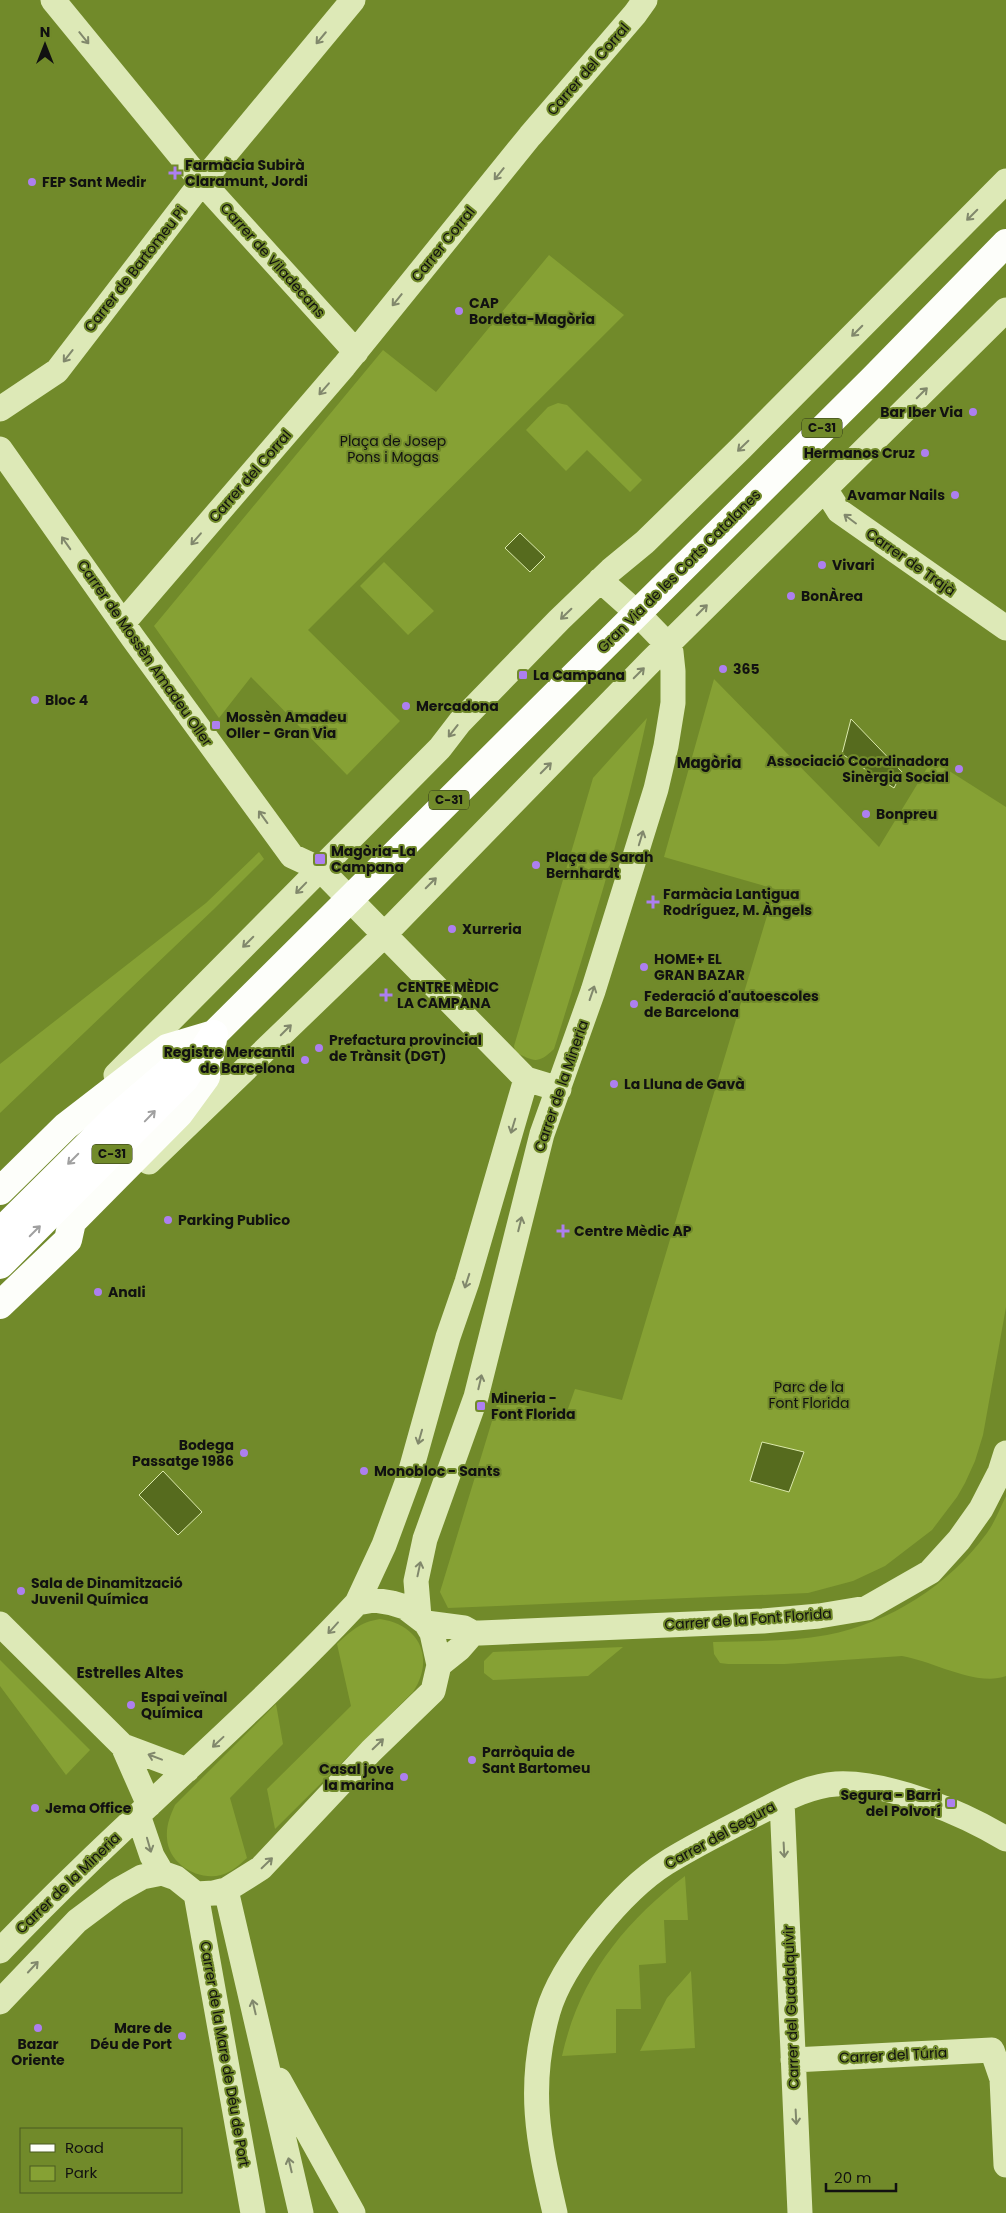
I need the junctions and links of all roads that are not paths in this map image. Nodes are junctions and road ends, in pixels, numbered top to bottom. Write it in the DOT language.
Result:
graph roads {
  1 [pos="53,0"];
  2 [pos="352,0"];
  3 [pos="637,3"];
  4 [pos="530,136"];
  5 [pos="1006,181"];
  6 [pos="202,182"];
  7 [pos="1006,243"];
  8 [pos="1006,310"];
  9 [pos="348,344"];
  10 [pos="0,409"];
  11 [pos="0,448"];
  12 [pos="825,489"];
  13 [pos="600,580"];
  14 [pos="637,613"];
  15 [pos="123,623"];
  16 [pos="1006,628"];
  17 [pos="667,644"];
  18 [pos="320,869"];
  19 [pos="351,899"];
  20 [pos="385,934"];
  21 [pos="214,1034"];
  22 [pos="526,1079"];
  23 [pos="559,1089"];
  24 [pos="66,1126"];
  25 [pos="0,1191"];
  26 [pos="0,1232"];
  27 [pos="68,1240"];
  28 [pos="0,1265"];
  29 [pos="0,1304"];
  30 [pos="1006,1453"];
  31 [pos="357,1603"];
  32 [pos="423,1620"];
  33 [pos="0,1624"];
  34 [pos="474,1633"];
  35 [pos="439,1665"];
  36 [pos="123,1746"];
  37 [pos="188,1770"];
  38 [pos="782,1801"];
  39 [pos="143,1810"];
  40 [pos="1006,1839"];
  41 [pos="162,1873"];
  42 [pos="226,1890"];
  43 [pos="196,1894"];
  44 [pos="0,1951"];
  45 [pos="0,2002"];
  46 [pos="265,2053"];
  47 [pos="793,2060"];
  48 [pos="1006,2165"];
  49 [pos="253,2213"];
  50 [pos="301,2213"];
  51 [pos="353,2213"];
  52 [pos="556,2213"];
  53 [pos="800,2213"];
  1 -- 6 [label="street, Carrer de Viladecans, one-way"];
  2 -- 6 [label="street, Carrer de Bartomeu Pi, one-way"];
  3 -- 4 [label="street, Carrer del Corral"];
  4 -- 9 [label="street, Carrer Corral, one-way"];
  5 -- 13 [label="street, one-way"];
  6 -- 9 [label="street, Carrer de Viladecans"];
  6 -- 10 [label="street, Carrer de Bartomeu Pi, one-way"];
  7 -- 14 [label="main road, Gran Via de les Corts Catalanes / C-31"];
  12 -- 8 [label="street, one-way"];
  9 -- 15 [label="street, Carrer del Corral, one-way"];
  15 -- 11 [label="street, Carrer de Mossèn Amadeu Oller, one-way"];
  16 -- 12 [label="street, Carrer de Trajà, one-way"];
  17 -- 12 [label="street, one-way"];
  13 -- 14 [label="street, Carrer de la Mineria"];
  13 -- 18 [label="street, one-way"];
  14 -- 17 [label="street, Carrer de la Mineria"];
  14 -- 19 [label="main road, Gran Via de les Corts Catalanes / C-31"];
  18 -- 15 [label="street, Carrer de Mossèn Amadeu Oller, one-way"];
  20 -- 17 [label="street, one-way"];
  23 -- 17 [label="street, Carrer de la Mineria, one-way"];
  18 -- 19 [label="street"];
  18 -- 24 [label="street, one-way"];
  19 -- 20 [label="street"];
  19 -- 21 [label="main road, Gran Via de les Corts Catalanes / C-31"];
  20 -- 22 [label="street"];
  27 -- 20 [label="street, one-way"];
  21 -- 24 [label="main road"];
  21 -- 26 [label="highway, Gran Via de les Corts Catalanes / C-31, one-way"];
  21 -- 27 [label="main road"];
  28 -- 21 [label="highway, Gran Via de les Corts Catalanes / C-31, one-way"];
  22 -- 23 [label="street"];
  22 -- 31 [label="street, one-way"];
  32 -- 23 [label="street, Carrer de la Mineria, one-way"];
  24 -- 25 [label="main road"];
  27 -- 29 [label="main road"];
  30 -- 34 [label="street, Carrer de la Font Florida"];
  31 -- 32 [label="street"];
  31 -- 37 [label="street, Carrer de la Mineria, one-way"];
  32 -- 34 [label="street, Carrer de la Font Florida"];
  32 -- 35 [label="street, Carrer de la Mineria"];
  33 -- 36 [label="street"];
  34 -- 35 [label="street"];
  42 -- 35 [label="street, one-way"];
  37 -- 36 [label="street, one-way"];
  36 -- 39 [label="street"];
  37 -- 39 [label="street, Carrer de la Mineria"];
  38 -- 40 [label="street, Carrer del Segura"];
  38 -- 47 [label="street, Carrer del Guadalquivir, one-way"];
  38 -- 52 [label="street, Carrer del Segura"];
  39 -- 41 [label="street, one-way"];
  39 -- 44 [label="street, Carrer de la Mineria"];
  41 -- 43 [label="street"];
  45 -- 41 [label="street, one-way"];
  42 -- 43 [label="street"];
  46 -- 42 [label="street, one-way"];
  43 -- 49 [label="street, Carrer de la Mare de Déu de Port"];
  50 -- 46 [label="street, one-way"];
  46 -- 51 [label="street"];
  47 -- 48 [label="street, Carrer del Túria"];
  47 -- 53 [label="street, Carrer del Guadalquivir, one-way"];
}
